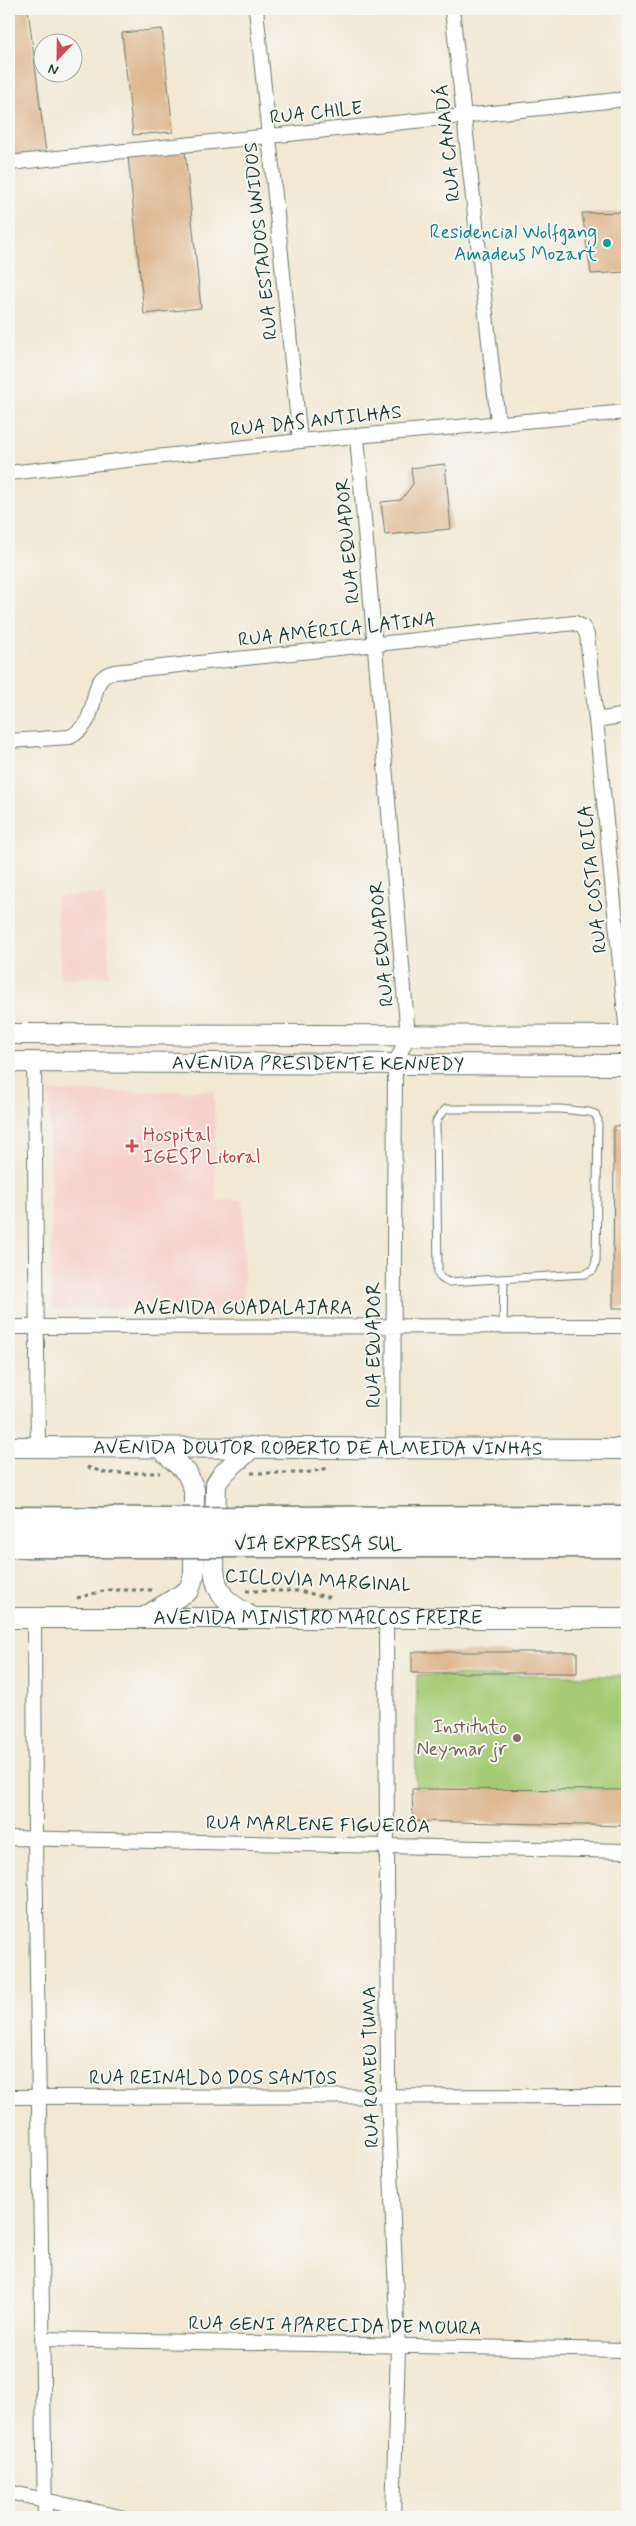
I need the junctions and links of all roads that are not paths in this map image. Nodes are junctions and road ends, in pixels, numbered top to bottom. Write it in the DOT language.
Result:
graph roads {
  1 [pos="256,9"];
  2 [pos="452,9"];
  3 [pos="627,99"];
  4 [pos="464,116"];
  5 [pos="270,137"];
  6 [pos="9,163"];
  7 [pos="627,412"];
  8 [pos="498,422"];
  9 [pos="357,437"];
  10 [pos="300,441"];
  11 [pos="9,473"];
  12 [pos="376,644"];
  13 [pos="627,715"];
  14 [pos="596,720"];
  15 [pos="9,741"];
  16 [pos="9,1034"];
  17 [pos="627,1035"];
  18 [pos="408,1036"];
  19 [pos="9,1062"];
  20 [pos="34,1062"];
  21 [pos="394,1064"];
  22 [pos="627,1065"];
  23 [pos="504,1279"];
  24 [pos="393,1326"];
  25 [pos="503,1326"];
  26 [pos="627,1326"];
  27 [pos="9,1327"];
  28 [pos="37,1327"];
  29 [pos="9,1447"];
  30 [pos="38,1447"];
  31 [pos="159,1447"];
  32 [pos="252,1448"];
  33 [pos="393,1448"];
  34 [pos="627,1449"];
  35 [pos="627,1519"];
  36 [pos="9,1520"];
  37 [pos="172,1532"];
  38 [pos="238,1532"];
  39 [pos="9,1544"];
  40 [pos="627,1544"];
  41 [pos="145,1617"];
  42 [pos="252,1617"];
  43 [pos="386,1617"];
  44 [pos="9,1618"];
  45 [pos="34,1618"];
  46 [pos="627,1618"];
  47 [pos="9,1838"];
  48 [pos="34,1838"];
  49 [pos="387,1845"];
  50 [pos="627,1851"];
  51 [pos="388,2095"];
  52 [pos="627,2096"];
  53 [pos="9,2097"];
  54 [pos="38,2097"];
  55 [pos="42,2339"];
  56 [pos="398,2347"];
  57 [pos="627,2350"];
  58 [pos="9,2492"];
  59 [pos="44,2499"];
  60 [pos="45,2517"];
  61 [pos="120,2517"];
  62 [pos="393,2517"];
  1 -- 5 [label="street, RUA ESTADOS UNIDOS"];
  2 -- 4 [label="street, RUA CANADÁ"];
  3 -- 4 [label="street, RUA CHILE"];
  4 -- 5 [label="street, RUA CHILE"];
  4 -- 8 [label="street, RUA CANADÁ"];
  5 -- 6 [label="street, RUA CHILE"];
  5 -- 10 [label="street, RUA ESTADOS UNIDOS"];
  7 -- 8 [label="street, RUA DAS ANTILHAS"];
  8 -- 9 [label="street, RUA DAS ANTILHAS"];
  9 -- 10 [label="street, RUA DAS ANTILHAS"];
  9 -- 12 [label="street, RUA EQUADOR"];
  10 -- 11 [label="street, RUA DAS ANTILHAS"];
  12 -- 14 [label="street, RUA AMÉRICA LATINA"];
  12 -- 15 [label="street, RUA AMÉRICA LATINA"];
  12 -- 18 [label="street, RUA EQUADOR"];
  13 -- 14 [label="street"];
  14 -- 17 [label="street, RUA COSTA RICA"];
  16 -- 18 [label="main road, AVENIDA PRESIDENTE KENNEDY"];
  17 -- 18 [label="main road, AVENIDA PRESIDENTE KENNEDY"];
  18 -- 21 [label="street, RUA EQUADOR"];
  19 -- 20 [label="main road, AVENIDA PRESIDENTE KENNEDY"];
  20 -- 21 [label="main road, AVENIDA PRESIDENTE KENNEDY"];
  20 -- 28 [label="street"];
  21 -- 22 [label="main road, AVENIDA PRESIDENTE KENNEDY"];
  21 -- 24 [label="street, RUA EQUADOR"];
  23 -- 23 [label="lane"];
  23 -- 25 [label="lane"];
  24 -- 25 [label="street, AVENIDA GUADALAJARA"];
  24 -- 28 [label="street, AVENIDA GUADALAJARA"];
  24 -- 33 [label="street, RUA EQUADOR"];
  25 -- 26 [label="street, AVENIDA GUADALAJARA"];
  27 -- 28 [label="street, AVENIDA GUADALAJARA"];
  28 -- 30 [label="street"];
  29 -- 30 [label="main road, AVENIDA DOUTOR ROBERTO DE ALMEIDA VINHAS"];
  30 -- 31 [label="main road, AVENIDA DOUTOR ROBERTO DE ALMEIDA VINHAS"];
  31 -- 32 [label="main road, AVENIDA DOUTOR ROBERTO DE ALMEIDA VINHAS"];
  31 -- 41 [label="main road"];
  32 -- 33 [label="main road, AVENIDA DOUTOR ROBERTO DE ALMEIDA VINHAS"];
  32 -- 42 [label="main road"];
  33 -- 34 [label="main road, AVENIDA DOUTOR ROBERTO DE ALMEIDA VINHAS"];
  35 -- 38 [label="highway, VIA EXPRESSA SUL"];
  36 -- 37 [label="highway, VIA EXPRESSA SUL"];
  37 -- 38 [label="highway, VIA EXPRESSA SUL, bridge"];
  37 -- 39 [label="highway, VIA EXPRESSA SUL"];
  38 -- 40 [label="highway, VIA EXPRESSA SUL"];
  41 -- 42 [label="main road, AVENIDA MINISTRO MARCOS FREIRE"];
  41 -- 45 [label="main road, AVENIDA MINISTRO MARCOS FREIRE"];
  42 -- 43 [label="main road, AVENIDA MINISTRO MARCOS FREIRE"];
  43 -- 46 [label="main road, AVENIDA MINISTRO MARCOS FREIRE"];
  43 -- 49 [label="street, RUA ROMEU TUMA"];
  44 -- 45 [label="main road, AVENIDA MINISTRO MARCOS FREIRE"];
  45 -- 48 [label="street"];
  47 -- 48 [label="street, RUA MARLENE FIGUERÔA"];
  48 -- 49 [label="street, RUA MARLENE FIGUERÔA"];
  48 -- 54 [label="street"];
  49 -- 50 [label="street, RUA MARLENE FIGUERÔA"];
  49 -- 51 [label="street, RUA ROMEU TUMA"];
  51 -- 52 [label="street, RUA REINALDO DOS SANTOS"];
  51 -- 54 [label="street, RUA REINALDO DOS SANTOS"];
  51 -- 56 [label="street, RUA ROMEU TUMA"];
  53 -- 54 [label="street, RUA REINALDO DOS SANTOS"];
  54 -- 55 [label="street"];
  55 -- 56 [label="street, RUA GENI APARECIDA DE MOURA"];
  55 -- 59 [label="street"];
  56 -- 57 [label="street, RUA GENI APARECIDA DE MOURA"];
  56 -- 62 [label="street, RUA ROMEU TUMA"];
  58 -- 59 [label="street"];
  59 -- 60 [label="street"];
  59 -- 61 [label="street"];
}
